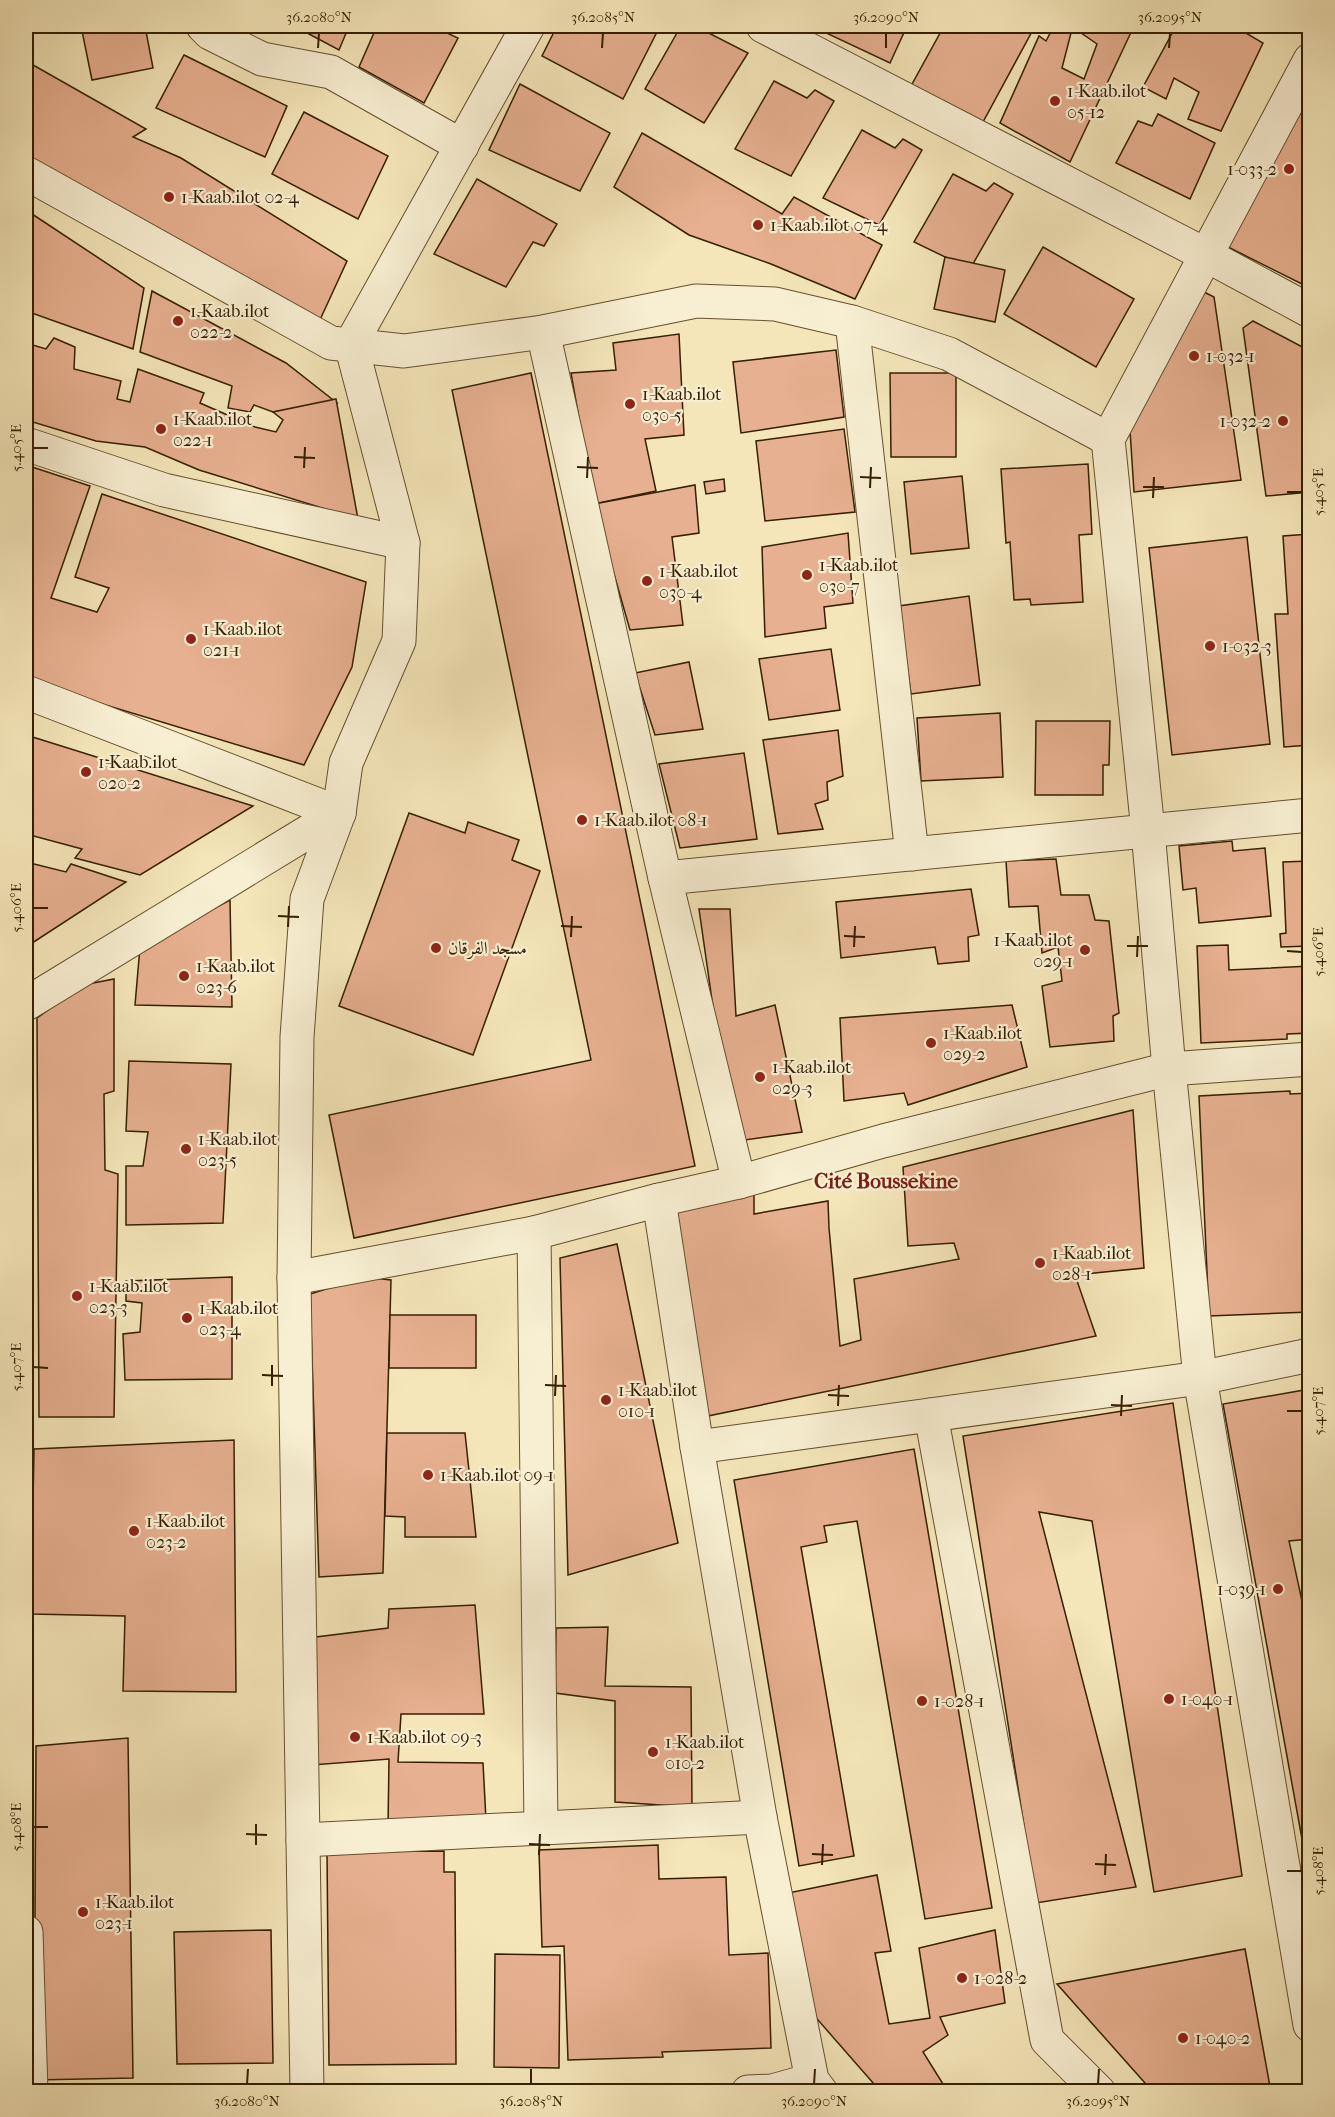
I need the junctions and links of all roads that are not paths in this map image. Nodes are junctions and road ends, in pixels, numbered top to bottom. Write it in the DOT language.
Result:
graph roads {
  1 [pos="203,26"];
  2 [pos="528,26"];
  3 [pos="763,26"];
  4 [pos="1310,60"];
  5 [pos="462,146"];
  6 [pos="26,173"];
  7 [pos="1206,255"];
  8 [pos="1310,311"];
  9 [pos="852,322"];
  10 [pos="543,332"];
  11 [pos="351,344"];
  12 [pos="1108,439"];
  13 [pos="26,444"];
  14 [pos="403,543"];
  15 [pos="26,692"];
  16 [pos="339,813"];
  17 [pos="1310,815"];
  18 [pos="1148,831"];
  19 [pos="912,854"];
  20 [pos="665,878"];
  21 [pos="26,1004"];
  22 [pos="1310,1059"];
  23 [pos="1169,1068"];
  24 [pos="739,1182"];
  25 [pos="659,1200"];
  26 [pos="534,1233"];
  27 [pos="294,1278"];
  28 [pos="1310,1355"];
  29 [pos="1200,1378"];
  30 [pos="931,1415"];
  31 [pos="697,1447"];
  32 [pos="760,1817"];
  33 [pos="541,1828"];
  34 [pos="303,1840"];
  35 [pos="26,1932"];
  36 [pos="1310,2025"];
  37 [pos="816,2086"];
  38 [pos="31,2091"];
  39 [pos="307,2091"];
  40 [pos="748,2091"];
  41 [pos="772,2091"];
  42 [pos="1099,2091"];
  1 -- 5 [label="street"];
  2 -- 5 [label="street"];
  3 -- 7 [label="street"];
  4 -- 7 [label="street"];
  5 -- 11 [label="street"];
  6 -- 11 [label="street"];
  7 -- 8 [label="street"];
  7 -- 12 [label="street"];
  9 -- 10 [label="street"];
  9 -- 12 [label="street"];
  9 -- 19 [label="street"];
  10 -- 11 [label="street"];
  10 -- 20 [label="street"];
  11 -- 14 [label="street"];
  12 -- 18 [label="street"];
  13 -- 14 [label="street"];
  14 -- 16 [label="street"];
  15 -- 16 [label="street"];
  16 -- 21 [label="street"];
  16 -- 27 [label="street"];
  17 -- 18 [label="street"];
  18 -- 19 [label="street"];
  18 -- 23 [label="street"];
  19 -- 20 [label="street"];
  20 -- 24 [label="street"];
  22 -- 23 [label="street"];
  23 -- 24 [label="street"];
  23 -- 29 [label="street"];
  24 -- 25 [label="street"];
  25 -- 26 [label="street"];
  25 -- 31 [label="street"];
  26 -- 27 [label="street"];
  26 -- 33 [label="street"];
  27 -- 34 [label="street"];
  28 -- 29 [label="street"];
  29 -- 30 [label="street"];
  29 -- 36 [label="street"];
  30 -- 31 [label="street"];
  30 -- 42 [label="street"];
  31 -- 32 [label="street"];
  32 -- 33 [label="street"];
  32 -- 37 [label="street"];
  33 -- 34 [label="street"];
  34 -- 39 [label="street"];
  35 -- 38 [label="street"];
  37 -- 41 [label="street"];
  40 -- 41 [label="street"];
}
